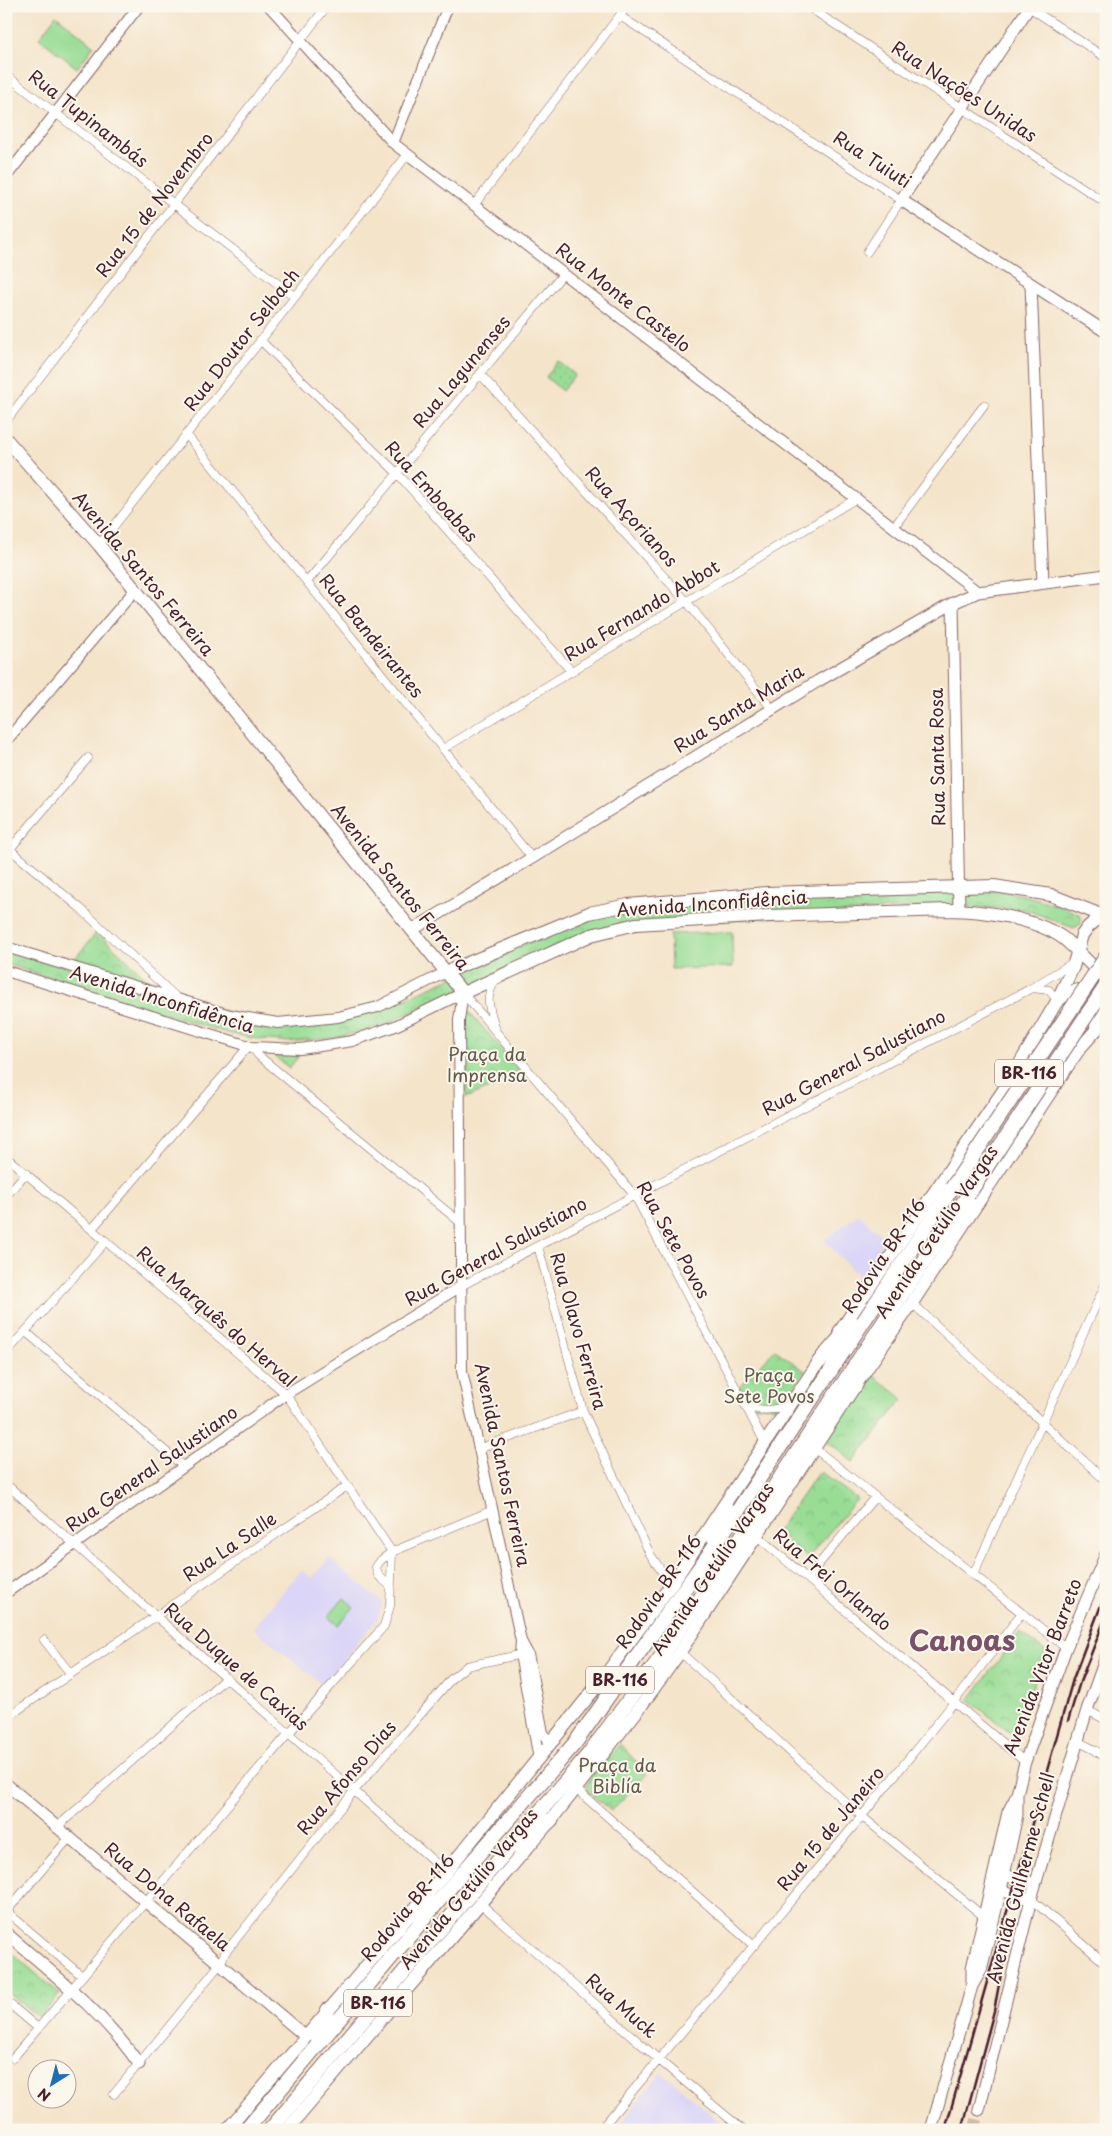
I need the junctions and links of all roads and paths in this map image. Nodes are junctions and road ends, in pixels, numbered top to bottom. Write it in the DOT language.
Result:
graph roads {
  1 [pos="139,6"];
  2 [pos="269,6"];
  3 [pos="327,6"];
  4 [pos="448,6"];
  5 [pos="628,6"];
  6 [pos="807,6"];
  7 [pos="1029,7"];
  8 [pos="620,16"];
  9 [pos="300,41"];
  10 [pos="1106,58"];
  11 [pos="6,75"];
  12 [pos="962,108"];
  13 [pos="56,113"];
  14 [pos="393,143"];
  15 [pos="408,154"];
  16 [pos="6,177"];
  17 [pos="901,200"];
  18 [pos="1106,203"];
  19 [pos="174,204"];
  20 [pos="474,205"];
  21 [pos="867,252"];
  22 [pos="564,274"];
  23 [pos="1030,285"];
  24 [pos="295,297"];
  25 [pos="1106,332"];
  26 [pos="260,340"];
  27 [pos="480,374"];
  28 [pos="984,405"];
  29 [pos="6,421"];
  30 [pos="186,434"];
  31 [pos="6,439"];
  32 [pos="398,474"];
  33 [pos="856,498"];
  34 [pos="894,527"];
  35 [pos="98,544"];
  36 [pos="1106,575"];
  37 [pos="307,582"];
  38 [pos="1042,583"];
  39 [pos="135,590"];
  40 [pos="978,592"];
  41 [pos="687,602"];
  42 [pos="953,603"];
  43 [pos="572,672"];
  44 [pos="772,709"];
  45 [pos="6,741"];
  46 [pos="443,749"];
  47 [pos="88,758"];
  48 [pos="8,848"];
  49 [pos="532,858"];
  50 [pos="953,887"];
  51 [pos="953,910"];
  52 [pos="1105,912"];
  53 [pos="412,930"];
  54 [pos="6,947"];
  55 [pos="1075,957"];
  56 [pos="1106,957"];
  57 [pos="6,971"];
  58 [pos="446,972"];
  59 [pos="1106,977"];
  60 [pos="496,979"];
  61 [pos="1106,986"];
  62 [pos="1030,989"];
  63 [pos="463,993"];
  64 [pos="177,998"];
  65 [pos="1057,1001"];
  66 [pos="1106,1019"];
  67 [pos="496,1031"];
  68 [pos="1094,1031"];
  69 [pos="250,1047"];
  70 [pos="274,1048"];
  71 [pos="270,1064"];
  72 [pos="6,1157"];
  73 [pos="26,1173"];
  74 [pos="6,1196"];
  75 [pos="635,1196"];
  76 [pos="460,1223"];
  77 [pos="92,1229"];
  78 [pos="106,1241"];
  79 [pos="538,1246"];
  80 [pos="1106,1283"];
  81 [pos="887,1285"];
  82 [pos="461,1286"];
  83 [pos="912,1303"];
  84 [pos="881,1324"];
  85 [pos="26,1332"];
  86 [pos="6,1354"];
  87 [pos="819,1362"];
  88 [pos="854,1386"];
  89 [pos="286,1394"];
  90 [pos="791,1404"];
  91 [pos="747,1407"];
  92 [pos="583,1411"];
  93 [pos="1042,1424"];
  94 [pos="766,1443"];
  95 [pos="814,1448"];
  96 [pos="478,1449"];
  97 [pos="184,1467"];
  98 [pos="1106,1481"];
  99 [pos="6,1484"];
  100 [pos="346,1486"];
  101 [pos="875,1497"];
  102 [pos="725,1506"];
  103 [pos="493,1510"];
  104 [pos="757,1536"];
  105 [pos="74,1544"];
  106 [pos="392,1552"];
  107 [pos="1106,1554"];
  108 [pos="707,1557"];
  109 [pos="972,1575"];
  110 [pos="807,1578"];
  111 [pos="671,1585"];
  112 [pos="391,1587"];
  113 [pos="6,1593"];
  114 [pos="1021,1614"];
  115 [pos="156,1616"];
  116 [pos="44,1640"];
  117 [pos="1066,1648"];
  118 [pos="680,1652"];
  119 [pos="524,1654"];
  120 [pos="1106,1656"];
  121 [pos="70,1673"];
  122 [pos="226,1678"];
  123 [pos="953,1703"];
  124 [pos="1087,1710"];
  125 [pos="6,1718"];
  126 [pos="1106,1720"];
  127 [pos="289,1733"];
  128 [pos="555,1740"];
  129 [pos="1078,1742"];
  130 [pos="575,1743"];
  131 [pos="1106,1758"];
  132 [pos="539,1759"];
  133 [pos="1025,1762"];
  134 [pos="6,1784"];
  135 [pos="576,1789"];
  136 [pos="354,1791"];
  137 [pos="1018,1794"];
  138 [pos="862,1816"];
  139 [pos="551,1820"];
  140 [pos="57,1827"];
  141 [pos="70,1837"];
  142 [pos="446,1872"];
  143 [pos="1004,1874"];
  144 [pos="486,1877"];
  145 [pos="1036,1884"];
  146 [pos="1000,1890"];
  147 [pos="1031,1899"];
  148 [pos="145,1901"];
  149 [pos="481,1904"];
  150 [pos="6,1911"];
  151 [pos="410,1914"];
  152 [pos="983,1916"];
  153 [pos="6,1933"];
  154 [pos="753,1945"];
  155 [pos="220,1964"];
  156 [pos="1106,1964"];
  157 [pos="82,1976"];
  158 [pos="972,1986"];
  159 [pos="70,1989"];
  160 [pos="6,2001"];
  161 [pos="328,2010"];
  162 [pos="38,2028"];
  163 [pos="306,2036"];
  164 [pos="316,2047"];
  165 [pos="13,2058"];
  166 [pos="658,2058"];
  167 [pos="139,2064"];
  168 [pos="114,2094"];
  169 [pos="979,2110"];
  170 [pos="228,2130"];
  171 [pos="246,2130"];
  172 [pos="270,2130"];
  173 [pos="287,2130"];
  174 [pos="600,2130"];
  175 [pos="743,2130"];
  176 [pos="931,2130"];
  1 -- 13 [label="street"];
  2 -- 9 [label="street, Rua Monte Castelo"];
  3 -- 9 [label="street, Rua 15 de Novembro"];
  4 -- 14 [label="street"];
  5 -- 8 [label="street"];
  6 -- 12 [label="street, Rua Nações Unidas"];
  7 -- 10 [label="street"];
  7 -- 12 [label="main road"];
  8 -- 17 [label="street, Rua Tuiuti"];
  8 -- 20 [label="street"];
  9 -- 14 [label="street, Rua Monte Castelo"];
  9 -- 19 [label="street, Rua 15 de Novembro"];
  11 -- 13 [label="street, Rua Tupinambás"];
  12 -- 17 [label="main road"];
  12 -- 18 [label="street, Rua Nações Unidas"];
  13 -- 16 [label="street"];
  13 -- 19 [label="street, Rua Tupinambás"];
  14 -- 15 [label="street, Rua Monte Castelo"];
  15 -- 20 [label="street, Rua Monte Castelo"];
  15 -- 24 [label="street, Rua Doutor Selbach"];
  17 -- 21 [label="street"];
  17 -- 23 [label="main road, Rua Tuiuti"];
  19 -- 24 [label="street, Rua Tupinambás"];
  19 -- 29 [label="street, Rua 15 de Novembro"];
  20 -- 22 [label="street, Rua Monte Castelo"];
  22 -- 27 [label="street, Rua Lagunenses"];
  22 -- 33 [label="street, Rua Monte Castelo"];
  23 -- 25 [label="main road, Rua Tuiuti"];
  23 -- 38 [label="main road"];
  24 -- 26 [label="street, Rua Doutor Selbach"];
  26 -- 30 [label="street, Rua Doutor Selbach"];
  26 -- 32 [label="street, Rua Emboabas"];
  27 -- 32 [label="street, Rua Lagunenses"];
  27 -- 41 [label="street, Rua Açorianos"];
  28 -- 34 [label="street"];
  30 -- 35 [label="street, Rua Doutor Selbach"];
  30 -- 37 [label="street, Rua Bandeirantes"];
  31 -- 35 [label="main road, Avenida Santos Ferreira"];
  32 -- 37 [label="street, Rua Lagunenses"];
  32 -- 43 [label="street, Rua Emboabas"];
  33 -- 34 [label="street, Rua Monte Castelo"];
  33 -- 41 [label="street, Rua Fernando Abbot"];
  34 -- 40 [label="street, Rua Monte Castelo"];
  35 -- 39 [label="main road, Avenida Santos Ferreira"];
  36 -- 38 [label="main road, Rua Santa Maria"];
  37 -- 46 [label="street, Rua Bandeirantes"];
  38 -- 40 [label="main road, Rua Santa Maria"];
  39 -- 45 [label="street"];
  39 -- 53 [label="main road, Avenida Santos Ferreira"];
  40 -- 42 [label="main road, Rua Santa Maria"];
  41 -- 43 [label="street, Rua Fernando Abbot"];
  41 -- 44 [label="street, Rua Açorianos"];
  42 -- 44 [label="main road, Rua Santa Maria"];
  42 -- 50 [label="main road, Rua Santa Rosa"];
  43 -- 46 [label="street, Rua Fernando Abbot"];
  44 -- 49 [label="main road, Rua Santa Maria"];
  46 -- 49 [label="street, Rua Bandeirantes"];
  47 -- 48 [label="street"];
  48 -- 64 [label="street"];
  49 -- 53 [label="main road, Rua Santa Maria"];
  50 -- 51 [label="main road"];
  50 -- 52 [label="main road, Avenida Inconfidência"];
  50 -- 58 [label="main road, Avenida Inconfidência"];
  51 -- 55 [label="main road, Avenida Inconfidência"];
  51 -- 60 [label="main road, Avenida Inconfidência"];
  52 -- 55 [label="main road, Avenida Getúlio Vargas"];
  53 -- 58 [label="main road, Avenida Santos Ferreira"];
  54 -- 64 [label="street, Avenida Inconfidência"];
  55 -- 59 [label="main road, Avenida Inconfidência"];
  55 -- 62 [label="street, Rua General Salustiano"];
  55 -- 65 [label="main road, Avenida Getúlio Vargas"];
  56 -- 81 [label="highway, Rodovia BR-116 / BR-116, bridge"];
  57 -- 69 [label="street, Avenida Inconfidência"];
  58 -- 63 [label="main road, Avenida Santos Ferreira"];
  58 -- 64 [label="street, Avenida Inconfidência"];
  60 -- 63 [label="main road, Avenida Inconfidência"];
  60 -- 67 [label="street, Rua Sete Povos"];
  61 -- 84 [label="highway, Rodovia BR-116 / BR-116, bridge"];
  62 -- 65 [label="street"];
  62 -- 75 [label="street, Rua General Salustiano"];
  63 -- 67 [label="street, Rua Sete Povos"];
  63 -- 70 [label="street, Avenida Inconfidência"];
  63 -- 76 [label="street, Avenida Santos Ferreira"];
  65 -- 68 [label="main road"];
  65 -- 87 [label="main road, Avenida Getúlio Vargas"];
  66 -- 68 [label="main road, Avenida Getúlio Vargas"];
  67 -- 75 [label="street, Rua Sete Povos"];
  68 -- 83 [label="main road, Avenida Getúlio Vargas"];
  69 -- 70 [label="street, Avenida Inconfidência"];
  69 -- 71 [label="street"];
  69 -- 77 [label="street"];
  70 -- 71 [label="street"];
  71 -- 76 [label="street"];
  72 -- 73 [label="street, Rua Marquês do Herval"];
  73 -- 74 [label="street"];
  73 -- 77 [label="street, Rua Marquês do Herval"];
  75 -- 79 [label="street, Rua General Salustiano"];
  75 -- 91 [label="street, Rua Sete Povos"];
  76 -- 82 [label="street, Avenida Santos Ferreira"];
  77 -- 78 [label="street, Rua Marquês do Herval"];
  78 -- 85 [label="street"];
  78 -- 89 [label="street, Rua Marquês do Herval"];
  79 -- 82 [label="street, Rua General Salustiano"];
  79 -- 92 [label="street, Rua Olavo Ferreira"];
  80 -- 93 [label="street"];
  81 -- 87 [label="highway, BR-116"];
  81 -- 108 [label="highway, Rodovia BR-116 / BR-116"];
  82 -- 89 [label="street, Rua General Salustiano"];
  82 -- 96 [label="street, Avenida Santos Ferreira"];
  83 -- 88 [label="main road, Avenida Getúlio Vargas"];
  83 -- 93 [label="street"];
  84 -- 88 [label="highway, BR-116"];
  84 -- 144 [label="highway, Rodovia BR-116 / BR-116"];
  85 -- 86 [label="street"];
  85 -- 97 [label="street"];
  87 -- 90 [label="main road, Avenida Getúlio Vargas"];
  88 -- 95 [label="main road, Avenida Getúlio Vargas"];
  89 -- 97 [label="street, Rua General Salustiano"];
  89 -- 100 [label="street, Rua Marquês do Herval"];
  90 -- 91 [label="street"];
  90 -- 94 [label="main road, Avenida Getúlio Vargas"];
  91 -- 94 [label="street, Rua Sete Povos"];
  92 -- 96 [label="street"];
  92 -- 111 [label="street, Rua Olavo Ferreira"];
  93 -- 98 [label="street"];
  93 -- 109 [label="street"];
  94 -- 102 [label="main road, Avenida Getúlio Vargas"];
  95 -- 101 [label="street"];
  95 -- 104 [label="main road, Avenida Getúlio Vargas"];
  96 -- 103 [label="street, Avenida Santos Ferreira"];
  97 -- 105 [label="street, Rua General Salustiano"];
  99 -- 105 [label="street, Rua Duque de Caxias"];
  100 -- 106 [label="street, Rua Marquês do Herval"];
  100 -- 115 [label="street, Rua La Salle"];
  101 -- 109 [label="street"];
  101 -- 110 [label="street"];
  102 -- 108 [label="highway"];
  102 -- 111 [label="main road, Avenida Getúlio Vargas"];
  103 -- 106 [label="street"];
  103 -- 119 [label="street, Avenida Santos Ferreira"];
  104 -- 110 [label="street, Rua Frei Orlando"];
  104 -- 118 [label="main road, Avenida Getúlio Vargas"];
  105 -- 113 [label="street, Rua General Salustiano"];
  105 -- 115 [label="street, Rua Duque de Caxias"];
  106 -- 112 [label="street"];
  106 -- 112 [label="street"];
  107 -- 117 [label="main road, Avenida Vitor Barreto"];
  108 -- 130 [label="highway, Rodovia BR-116 / BR-116"];
  109 -- 114 [label="street"];
  110 -- 123 [label="street, Rua Frei Orlando"];
  111 -- 128 [label="main road, Avenida Getúlio Vargas"];
  112 -- 127 [label="street"];
  114 -- 117 [label="street"];
  114 -- 123 [label="street, Rua 15 de Janeiro"];
  115 -- 121 [label="street, Rua La Salle"];
  115 -- 122 [label="street, Rua Duque de Caxias"];
  116 -- 121 [label="street"];
  117 -- 133 [label="main road, Avenida Vitor Barreto"];
  118 -- 135 [label="main road, Avenida Getúlio Vargas"];
  118 -- 138 [label="street"];
  119 -- 128 [label="street, Avenida Santos Ferreira"];
  119 -- 132 [label="street, Avenida Santos Ferreira"];
  119 -- 136 [label="street, Rua Afonso Dias"];
  120 -- 124 [label="main road, Avenida Guilherme Schell"];
  121 -- 125 [label="street, Rua La Salle"];
  122 -- 127 [label="street, Rua Duque de Caxias"];
  122 -- 140 [label="street"];
  123 -- 133 [label="street, Rua Frei Orlando"];
  123 -- 138 [label="street, Rua 15 de Janeiro"];
  124 -- 126 [label="street"];
  124 -- 129 [label="main road, Avenida Guilherme Schell"];
  127 -- 136 [label="street, Rua Duque de Caxias"];
  127 -- 148 [label="street"];
  128 -- 132 [label="main road, Avenida Getúlio Vargas"];
  129 -- 131 [label="street"];
  129 -- 145 [label="main road, Avenida Guilherme Schell"];
  130 -- 151 [label="highway, BR-116"];
  130 -- 164 [label="highway, Rodovia BR-116 / BR-116"];
  132 -- 142 [label="main road, Avenida Getúlio Vargas"];
  133 -- 137 [label="main road, Avenida Vitor Barreto"];
  134 -- 140 [label="main road, Rua Dona Rafaela"];
  135 -- 139 [label="main road, Avenida Getúlio Vargas"];
  135 -- 154 [label="street"];
  136 -- 142 [label="street, Rua Duque de Caxias"];
  136 -- 155 [label="street, Rua Afonso Dias"];
  137 -- 143 [label="main road"];
  137 -- 152 [label="main road"];
  138 -- 152 [label="street"];
  138 -- 154 [label="street, Rua 15 de Janeiro"];
  139 -- 144 [label="highway, BR-116"];
  139 -- 149 [label="main road, Avenida Getúlio Vargas"];
  140 -- 141 [label="main road, Rua Dona Rafaela"];
  141 -- 148 [label="main road, Rua Dona Rafaela"];
  141 -- 150 [label="street"];
  142 -- 151 [label="main road, Avenida Getúlio Vargas"];
  143 -- 145 [label="main road"];
  143 -- 146 [label="main road"];
  144 -- 172 [label="highway, Rodovia BR-116 / BR-116"];
  145 -- 147 [label="main road, Avenida Guilherme Schell"];
  146 -- 147 [label="main road"];
  146 -- 158 [label="main road"];
  147 -- 156 [label="street"];
  147 -- 169 [label="main road, Avenida Guilherme Schell"];
  148 -- 155 [label="main road, Rua Dona Rafaela"];
  148 -- 157 [label="street"];
  149 -- 166 [label="street, Rua Muck"];
  149 -- 173 [label="main road, Avenida Getúlio Vargas"];
  150 -- 157 [label="street"];
  151 -- 161 [label="main road, Avenida Getúlio Vargas"];
  152 -- 158 [label="main road"];
  153 -- 159 [label="main road"];
  154 -- 166 [label="street, Rua 15 de Janeiro"];
  155 -- 163 [label="main road, Rua Dona Rafaela"];
  155 -- 167 [label="street, Rua Afonso Dias"];
  157 -- 159 [label="street"];
  158 -- 176 [label="main road"];
  159 -- 162 [label="street"];
  159 -- 167 [label="main road"];
  160 -- 162 [label="street"];
  161 -- 163 [label="main road, Avenida Getúlio Vargas"];
  161 -- 164 [label="highway, BR-116"];
  162 -- 165 [label="street"];
  163 -- 170 [label="main road, Avenida Getúlio Vargas"];
  164 -- 171 [label="highway, Rodovia BR-116 / BR-116"];
  166 -- 174 [label="street, Rua 15 de Janeiro"];
  166 -- 175 [label="street, Rua Muck"];
  167 -- 168 [label="street, Rua Afonso Dias"];
}
